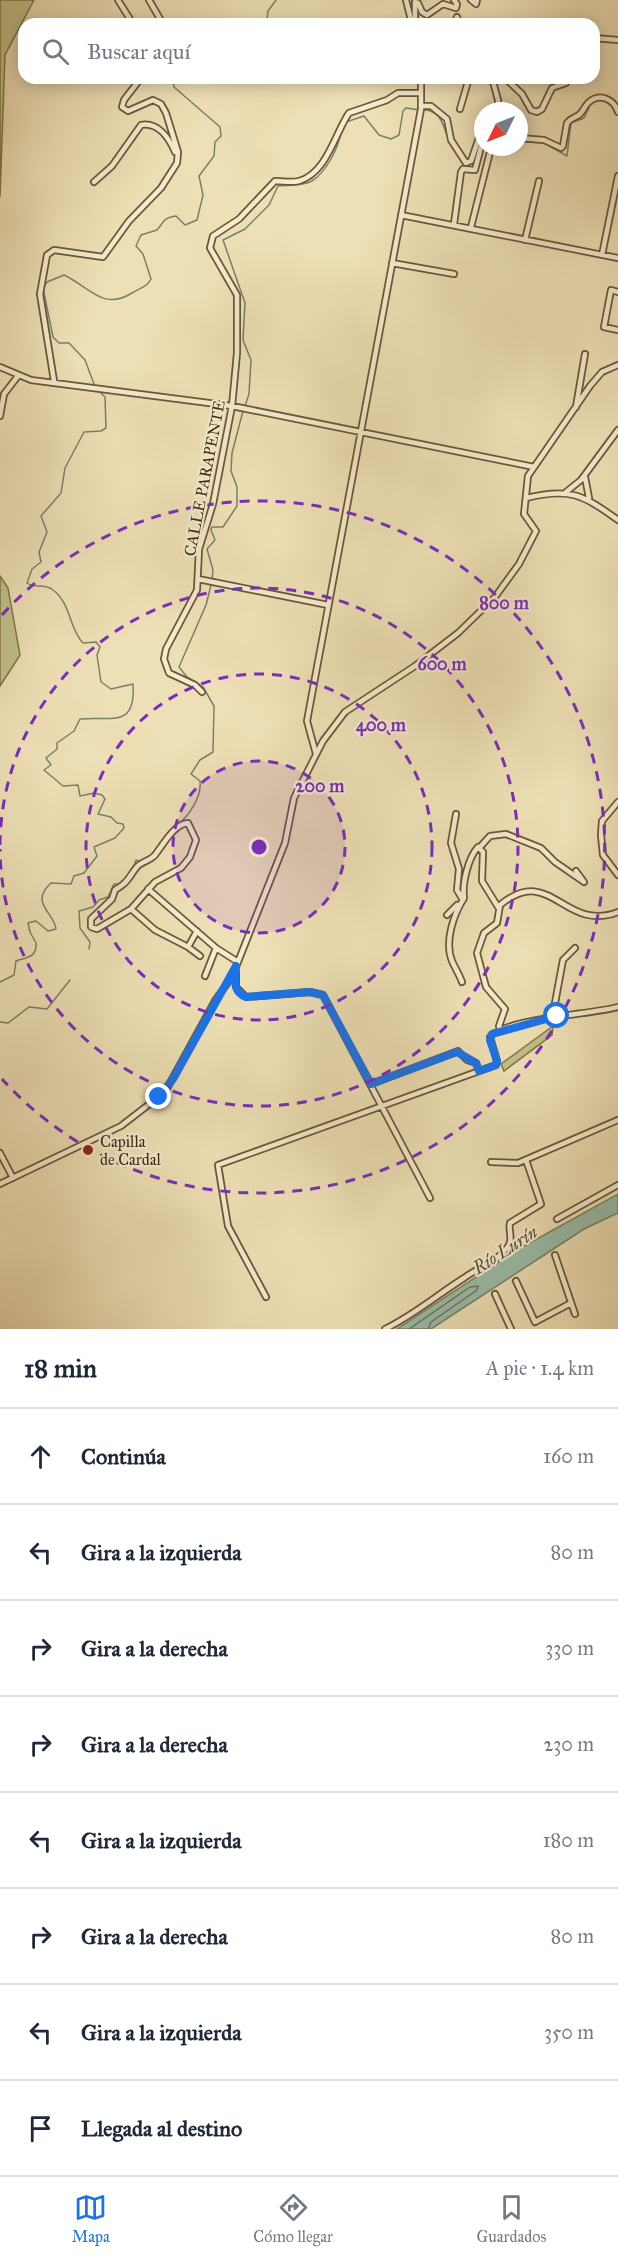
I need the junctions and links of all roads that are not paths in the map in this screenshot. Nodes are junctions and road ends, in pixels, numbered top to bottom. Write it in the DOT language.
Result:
graph roads {
  1 [pos="118,0"];
  2 [pos="149,0"];
  3 [pos="406,0"];
  4 [pos="454,0"];
  5 [pos="471,0"];
  6 [pos="477,0"];
  7 [pos="129,18"];
  8 [pos="160,18"];
  9 [pos="411,18"];
  10 [pos="414,18"];
  11 [pos="600,38"];
  12 [pos="618,40"];
  13 [pos="136,84"];
  14 [pos="421,84"];
  15 [pos="467,84"];
  16 [pos="494,84"];
  17 [pos="511,84"];
  18 [pos="563,84"];
  19 [pos="421,93"];
  20 [pos="498,102"];
  21 [pos="421,106"];
  22 [pos="460,109"];
  23 [pos="618,112"];
  24 [pos="528,139"];
  25 [pos="474,152"];
  26 [pos="479,156"];
  27 [pos="489,156"];
  28 [pos="178,157"];
  29 [pos="618,176"];
  30 [pos="94,182"];
  31 [pos="539,182"];
  32 [pos="401,214"];
  33 [pos="454,224"];
  34 [pos="471,227"];
  35 [pos="525,240"];
  36 [pos="602,255"];
  37 [pos="618,258"];
  38 [pos="392,262"];
  39 [pos="454,274"];
  40 [pos="618,292"];
  41 [pos="618,330"];
  42 [pos="585,354"];
  43 [pos="618,365"];
  44 [pos="0,368"];
  45 [pos="18,376"];
  46 [pos="54,381"];
  47 [pos="232,406"];
  48 [pos="575,409"];
  49 [pos="0,416"];
  50 [pos="618,430"];
  51 [pos="360,431"];
  52 [pos="534,468"];
  53 [pos="585,476"];
  54 [pos="566,492"];
  55 [pos="526,498"];
  56 [pos="590,500"];
  57 [pos="618,520"];
  58 [pos="198,579"];
  59 [pos="328,605"];
  60 [pos="202,692"];
  61 [pos="316,754"];
  62 [pos="618,802"];
  63 [pos="456,814"];
  64 [pos="480,847"];
  65 [pos="576,871"];
  66 [pos="618,875"];
  67 [pos="148,889"];
  68 [pos="461,902"];
  69 [pos="498,907"];
  70 [pos="131,909"];
  71 [pos="618,912"];
  72 [pos="447,915"];
  73 [pos="197,931"];
  74 [pos="188,947"];
  75 [pos="216,948"];
  76 [pos="575,948"];
  77 [pos="200,956"];
  78 [pos="237,964"];
  79 [pos="205,976"];
  80 [pos="462,982"];
  81 [pos="618,1007"];
  82 [pos="557,1016"];
  83 [pos="500,1031"];
  84 [pos="479,1071"];
  85 [pos="371,1084"];
  86 [pos="383,1106"];
  87 [pos="618,1120"];
  88 [pos="0,1153"];
  89 [pos="526,1160"];
  90 [pos="491,1162"];
  91 [pos="12,1178"];
  92 [pos="0,1184"];
  93 [pos="618,1185"];
  94 [pos="430,1198"];
  95 [pos="557,1219"];
  96 [pos="555,1255"];
  97 [pos="516,1281"];
  98 [pos="495,1294"];
  99 [pos="266,1297"];
  100 [pos="571,1303"];
  101 [pos="575,1314"];
  102 [pos="385,1329"];
  103 [pos="511,1329"];
  1 -- 7 [label="street"];
  2 -- 8 [label="street"];
  3 -- 9 [label="street"];
  4 -- 10 [label="street"];
  5 -- 6 [label="street"];
  11 -- 12 [label="street"];
  13 -- 28 [label="street"];
  14 -- 19 [label="street"];
  15 -- 22 [label="street"];
  16 -- 20 [label="street"];
  17 -- 18 [label="street"];
  19 -- 21 [label="street"];
  19 -- 47 [label="street, CALLE PARAPENTE"];
  21 -- 25 [label="street"];
  21 -- 32 [label="street"];
  23 -- 24 [label="street"];
  26 -- 33 [label="street"];
  27 -- 34 [label="street"];
  28 -- 30 [label="street"];
  28 -- 46 [label="street"];
  29 -- 36 [label="street"];
  31 -- 35 [label="street"];
  32 -- 33 [label="street"];
  32 -- 38 [label="street"];
  33 -- 34 [label="street"];
  34 -- 35 [label="street"];
  35 -- 36 [label="street"];
  36 -- 37 [label="street"];
  38 -- 39 [label="street"];
  38 -- 51 [label="street"];
  40 -- 41 [label="street"];
  42 -- 48 [label="street"];
  43 -- 48 [label="street"];
  44 -- 45 [label="street"];
  45 -- 46 [label="street"];
  45 -- 49 [label="street"];
  46 -- 47 [label="street"];
  47 -- 51 [label="street"];
  47 -- 58 [label="street, CALLE PARAPENTE"];
  48 -- 52 [label="street"];
  50 -- 53 [label="street"];
  51 -- 52 [label="street"];
  51 -- 59 [label="street"];
  52 -- 55 [label="street"];
  53 -- 54 [label="street"];
  53 -- 56 [label="street"];
  54 -- 55 [label="street"];
  54 -- 56 [label="street"];
  55 -- 61 [label="street"];
  56 -- 57 [label="street"];
  58 -- 59 [label="street"];
  58 -- 60 [label="street, CALLE PARAPENTE"];
  59 -- 61 [label="street"];
  61 -- 78 [label="street"];
  62 -- 66 [label="street"];
  63 -- 68 [label="street"];
  64 -- 65 [label="street"];
  64 -- 68 [label="street"];
  64 -- 69 [label="street"];
  67 -- 70 [label="street"];
  67 -- 70 [label="street"];
  67 -- 73 [label="street"];
  68 -- 72 [label="street"];
  68 -- 80 [label="street"];
  69 -- 71 [label="street"];
  69 -- 83 [label="street"];
  70 -- 74 [label="street"];
  73 -- 74 [label="street"];
  73 -- 75 [label="street"];
  74 -- 77 [label="street"];
  75 -- 78 [label="street"];
  75 -- 79 [label="street"];
  76 -- 82 [label="street"];
  78 -- 85 [label="street"];
  78 -- 91 [label="street"];
  81 -- 82 [label="street"];
  82 -- 83 [label="street"];
  83 -- 84 [label="street"];
  84 -- 85 [label="street"];
  84 -- 86 [label="street"];
  85 -- 86 [label="street"];
  86 -- 94 [label="street"];
  86 -- 99 [label="street"];
  87 -- 89 [label="street"];
  88 -- 91 [label="street"];
  89 -- 90 [label="street"];
  89 -- 102 [label="street"];
  91 -- 92 [label="street"];
  93 -- 95 [label="street"];
  96 -- 100 [label="street"];
  97 -- 100 [label="street"];
  98 -- 103 [label="street"];
  100 -- 101 [label="street"];
}
